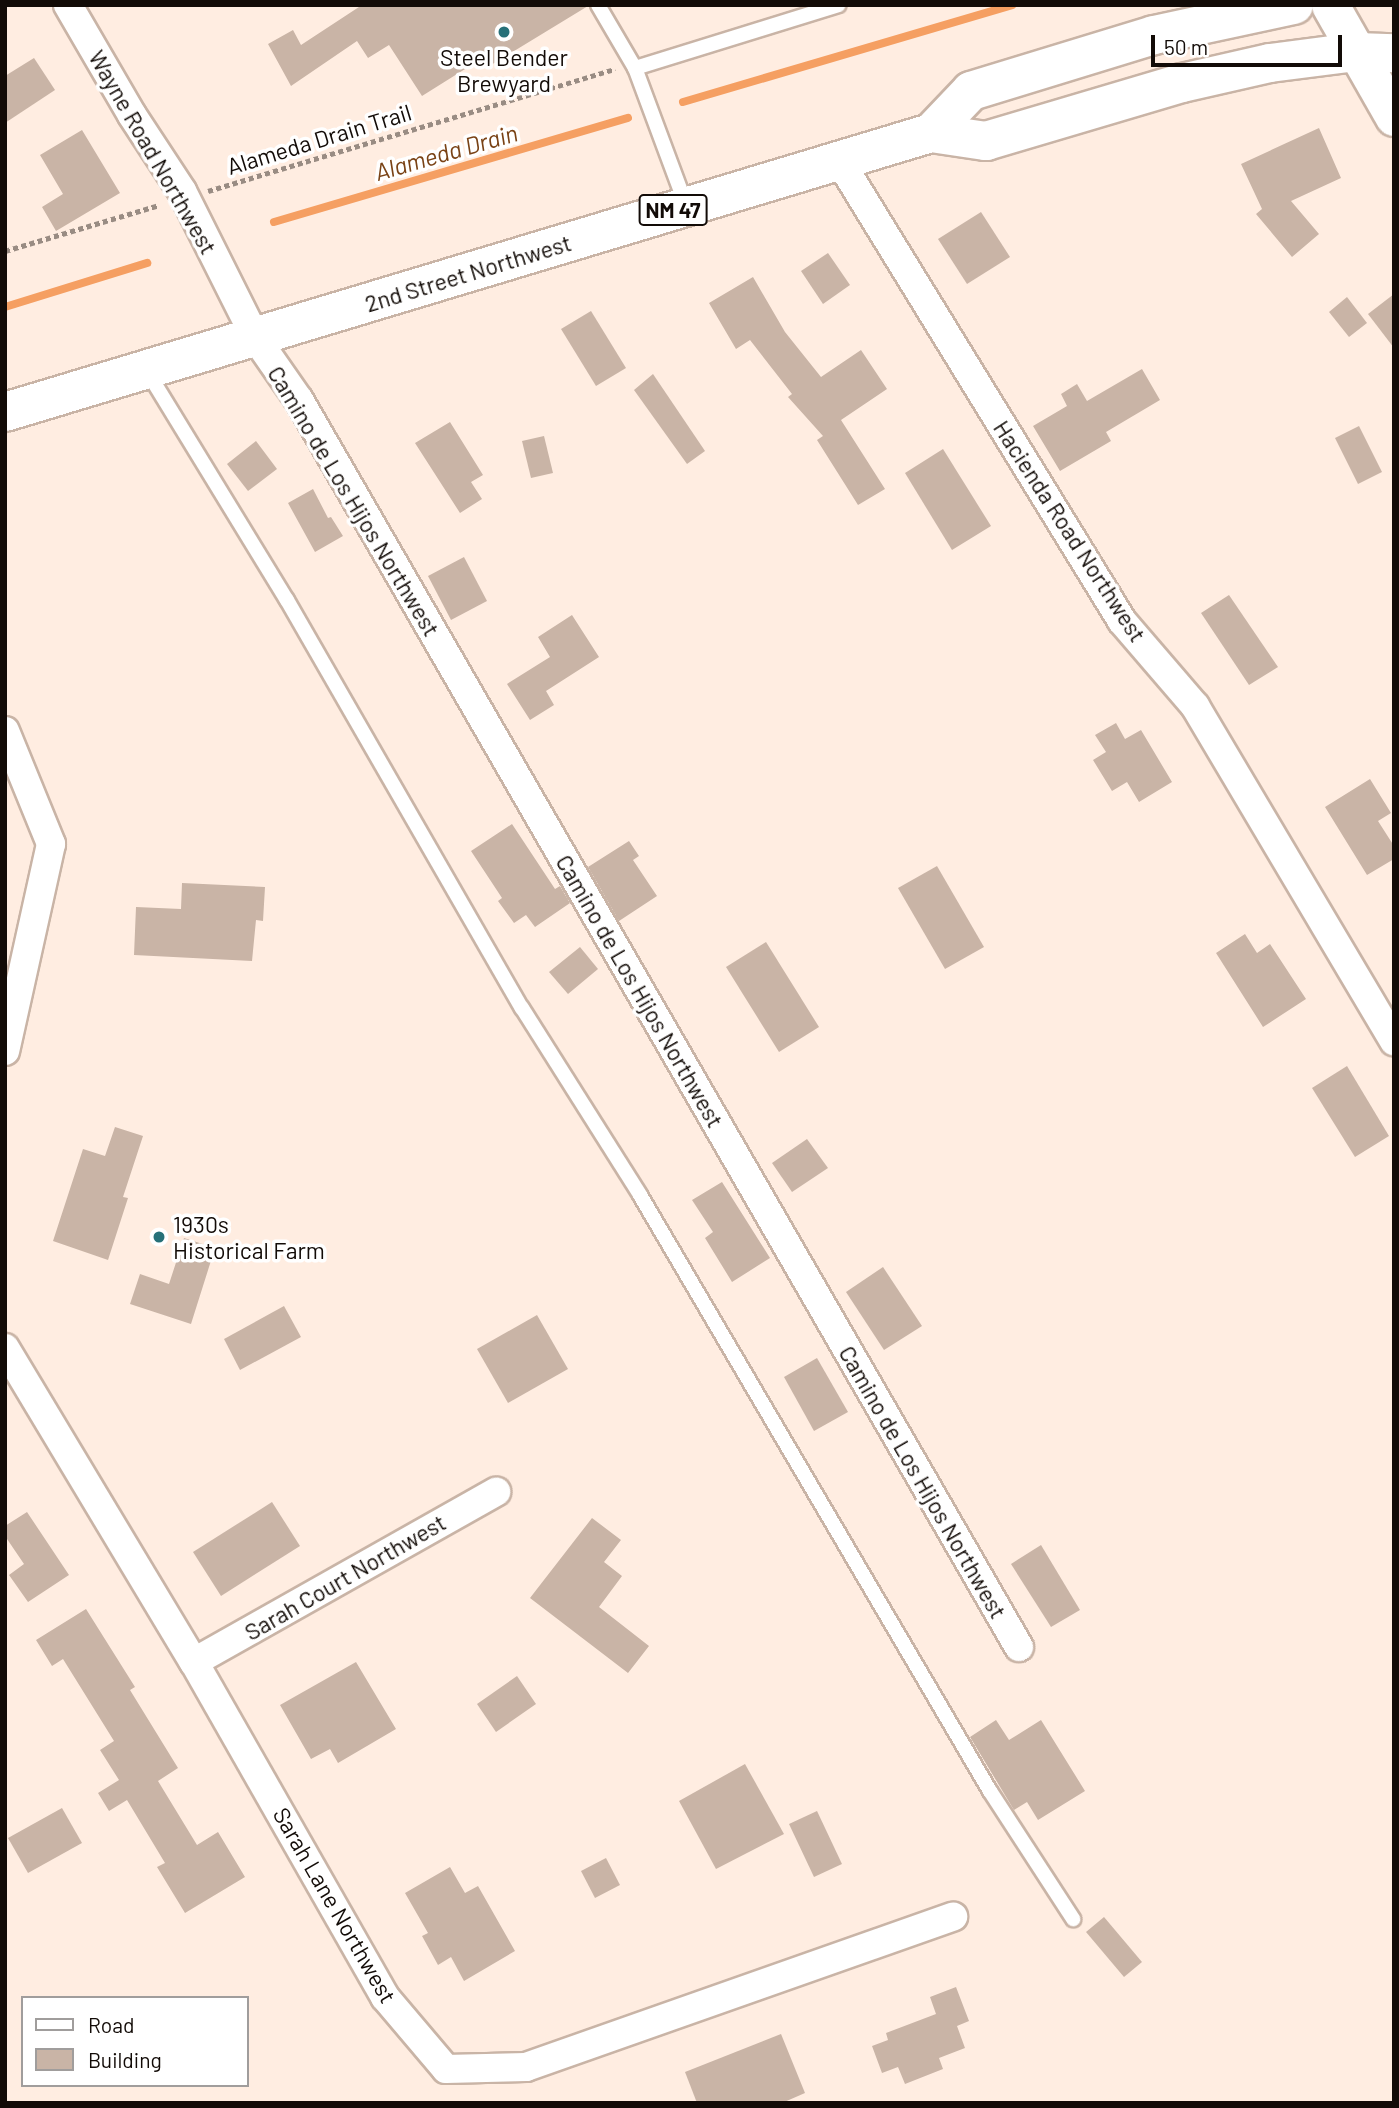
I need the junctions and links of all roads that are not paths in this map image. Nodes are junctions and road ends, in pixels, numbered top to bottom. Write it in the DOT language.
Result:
graph roads {
  1 [pos="68,5"];
  2 [pos="598,5"];
  3 [pos="838,5"];
  4 [pos="1294,5"];
  5 [pos="1331,5"];
  6 [pos="1356,52"];
  7 [pos="1394,53"];
  8 [pos="635,68"];
  9 [pos="1394,117"];
  10 [pos="931,133"];
  11 [pos="839,160"];
  12 [pos="687,206"];
  13 [pos="255,337"];
  14 [pos="146,370"];
  15 [pos="5,412"];
  16 [pos="5,731"];
  17 [pos="1394,1041"];
  18 [pos="5,1051"];
  19 [pos="5,1348"];
  20 [pos="496,1492"];
  21 [pos="1018,1647"];
  22 [pos="194,1662"];
  23 [pos="953,1917"];
  24 [pos="1073,1919"];
  1 -- 13 [label="street, Wayne Road Northwest"];
  2 -- 8 [label="lane"];
  3 -- 8 [label="lane"];
  4 -- 10 [label="main road, 2nd Street Northwest / NM 47"];
  5 -- 6 [label="street"];
  6 -- 7 [label="main road, 2nd Street Northwest / NM 47"];
  6 -- 9 [label="street"];
  6 -- 10 [label="main road, 2nd Street Northwest / NM 47"];
  8 -- 12 [label="lane"];
  10 -- 11 [label="main road, 2nd Street Northwest / NM 47"];
  11 -- 12 [label="main road, 2nd Street Northwest / NM 47"];
  11 -- 17 [label="street, Hacienda Road Northwest"];
  12 -- 13 [label="main road, 2nd Street Northwest / NM 47"];
  13 -- 14 [label="main road, 2nd Street Northwest / NM 47"];
  13 -- 21 [label="street, Camino de Los Hijos Northwest"];
  14 -- 15 [label="main road, 2nd Street Northwest / NM 47"];
  14 -- 24 [label="lane"];
  16 -- 18 [label="street"];
  19 -- 22 [label="street, Sarah Lane Northwest"];
  20 -- 22 [label="street, Sarah Court Northwest"];
  22 -- 23 [label="street, Sarah Lane Northwest"];
}
